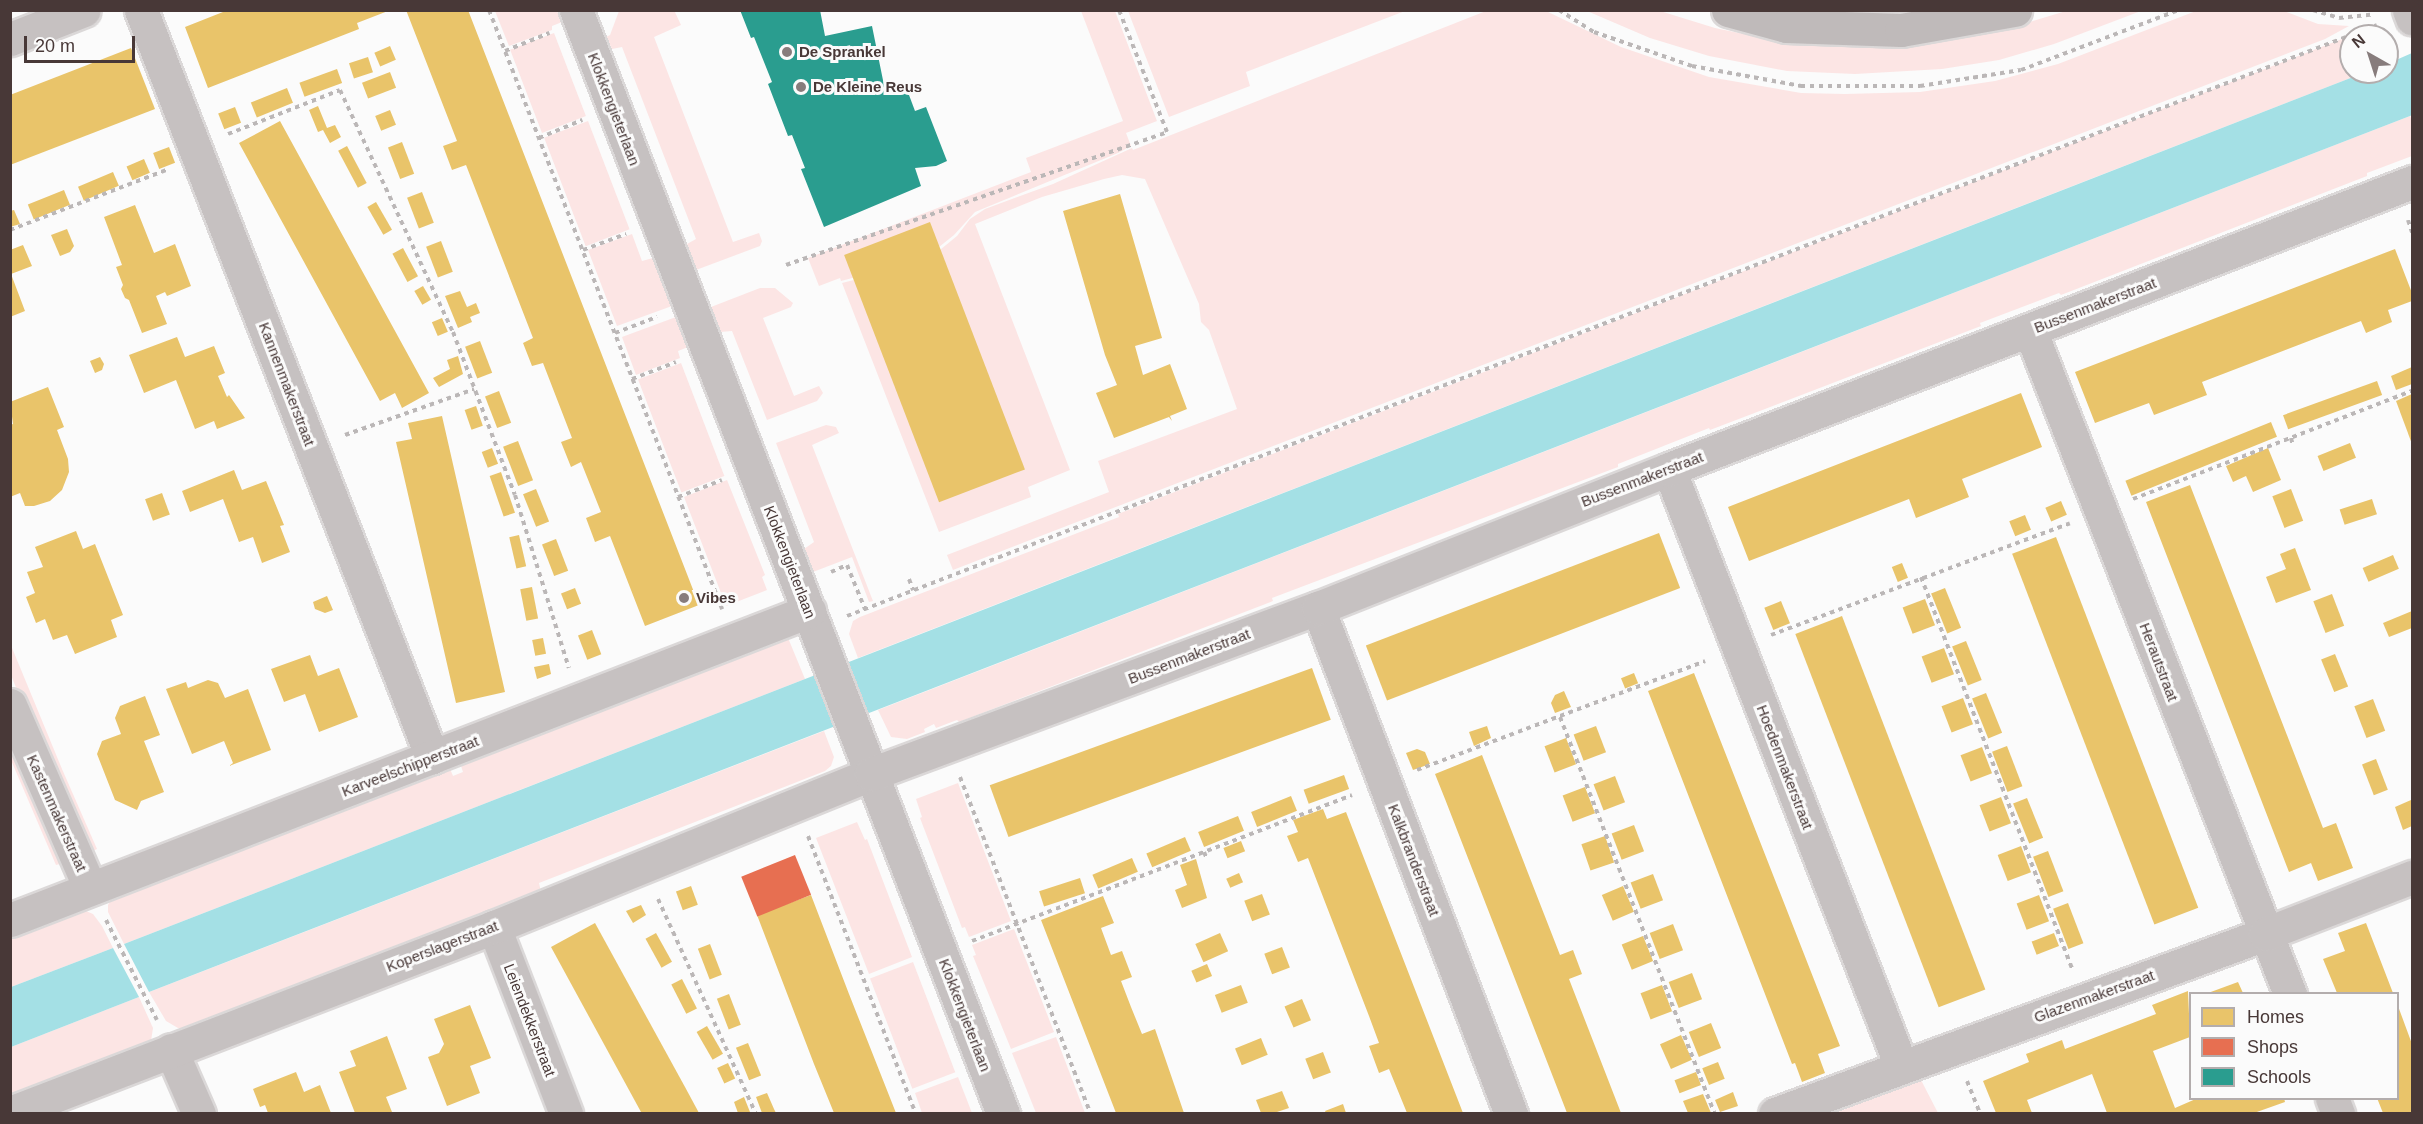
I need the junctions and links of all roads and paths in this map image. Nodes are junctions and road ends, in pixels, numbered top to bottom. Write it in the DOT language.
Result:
graph roads {
  1 [pos="84,10"];
  2 [pos="141,10"];
  3 [pos="489,10"];
  4 [pos="1119,10"];
  5 [pos="1728,10"];
  6 [pos="2015,10"];
  7 [pos="2313,10"];
  8 [pos="2404,13"];
  9 [pos="578,15"];
  10 [pos="10,39"];
  11 [pos="505,51"];
  12 [pos="613,107"];
  13 [pos="538,138"];
  14 [pos="196,152"];
  15 [pos="2412,182"];
  16 [pos="658,221"];
  17 [pos="10,230"];
  18 [pos="583,250"];
  19 [pos="786,265"];
  20 [pos="687,298"];
  21 [pos="2030,330"];
  22 [pos="615,333"];
  23 [pos="708,350"];
  24 [pos="632,379"];
  25 [pos="474,389"];
  26 [pos="2412,391"];
  27 [pos="2291,438"];
  28 [pos="2293,446"];
  29 [pos="311,447"];
  30 [pos="753,468"];
  31 [pos="1669,469"];
  32 [pos="678,497"];
  33 [pos="2101,511"];
  34 [pos="1921,577"];
  35 [pos="909,579"];
  36 [pos="913,590"];
  37 [pos="1318,608"];
  38 [pos="865,609"];
  39 [pos="811,616"];
  40 [pos="734,640"];
  41 [pos="1738,648"];
  42 [pos="579,700"];
  43 [pos="10,705"];
  44 [pos="1560,717"];
  45 [pos="948,746"];
  46 [pos="432,757"];
  47 [pos="866,763"];
  48 [pos="1384,782"];
  49 [pos="796,805"];
  50 [pos="1204,852"];
  51 [pos="1207,859"];
  52 [pos="643,867"];
  53 [pos="2412,877"];
  54 [pos="90,888"];
  55 [pos="10,920"];
  56 [pos="1017,924"];
  57 [pos="494,927"];
  58 [pos="113,934"];
  59 [pos="2265,934"];
  60 [pos="941,953"];
  61 [pos="2290,992"];
  62 [pos="2085,999"];
  63 [pos="150,1007"];
  64 [pos="171,1050"];
  65 [pos="1901,1066"];
  66 [pos="10,1113"];
  67 [pos="199,1113"];
  68 [pos="566,1113"];
  69 [pos="756,1113"];
  70 [pos="916,1113"];
  71 [pos="1004,1113"];
  72 [pos="1091,1113"];
  73 [pos="1511,1113"];
  74 [pos="1714,1113"];
  75 [pos="1775,1113"];
  1 -- 10 [label="street"];
  2 -- 14 [label="street, Kannenmakerstraat"];
  3 -- 11 [label="path"];
  4 -- 19 [label="path"];
  5 -- 6 [label="main road"];
  7 -- 8 [label="path"];
  8 -- 36 [label="path"];
  9 -- 11 [label="path"];
  9 -- 12 [label="street, Klokkengieterlaan"];
  11 -- 13 [label="path"];
  12 -- 13 [label="path"];
  12 -- 16 [label="street, Klokkengieterlaan"];
  13 -- 18 [label="path"];
  14 -- 17 [label="path"];
  14 -- 25 [label="path"];
  14 -- 29 [label="street, Kannenmakerstraat"];
  15 -- 21 [label="street, Bussenmakerstraat"];
  16 -- 18 [label="path"];
  16 -- 20 [label="street, Klokkengieterlaan"];
  18 -- 22 [label="path"];
  20 -- 22 [label="path"];
  20 -- 23 [label="street, Klokkengieterlaan"];
  21 -- 31 [label="street, Bussenmakerstraat"];
  21 -- 33 [label="street, Herautstraat"];
  22 -- 24 [label="path"];
  23 -- 24 [label="path"];
  23 -- 30 [label="street, Klokkengieterlaan"];
  24 -- 32 [label="path"];
  25 -- 29 [label="path"];
  25 -- 42 [label="path"];
  26 -- 27 [label="path"];
  27 -- 28 [label="path"];
  27 -- 33 [label="path"];
  29 -- 46 [label="street, Kannenmakerstraat"];
  30 -- 32 [label="path"];
  30 -- 39 [label="street, Klokkengieterlaan"];
  31 -- 37 [label="street, Bussenmakerstraat"];
  31 -- 41 [label="street, Hoedenmakerstraat"];
  32 -- 40 [label="path"];
  33 -- 34 [label="path"];
  33 -- 59 [label="street, Herautstraat"];
  34 -- 41 [label="path"];
  34 -- 62 [label="path"];
  35 -- 36 [label="path"];
  36 -- 38 [label="path"];
  37 -- 45 [label="street, Bussenmakerstraat"];
  37 -- 48 [label="street, Kalkbranderstraat"];
  38 -- 39 [label="path"];
  38 -- 39 [label="path"];
  39 -- 40 [label="street, Karveelschipperstraat"];
  39 -- 47 [label="street, Klokkengieterlaan"];
  40 -- 42 [label="street, Karveelschipperstraat"];
  41 -- 44 [label="path"];
  41 -- 65 [label="street, Hoedenmakerstraat"];
  42 -- 46 [label="street, Karveelschipperstraat"];
  43 -- 54 [label="street, Kastenmakerstraat"];
  44 -- 48 [label="path"];
  44 -- 74 [label="path"];
  45 -- 47 [label="street, Bussenmakerstraat"];
  45 -- 56 [label="path"];
  46 -- 54 [label="street, Karveelschipperstraat"];
  47 -- 49 [label="street, Koperslagerstraat"];
  47 -- 60 [label="street, Klokkengieterlaan"];
  48 -- 50 [label="path"];
  48 -- 73 [label="street, Kalkbranderstraat"];
  49 -- 52 [label="street, Koperslagerstraat"];
  49 -- 70 [label="path"];
  50 -- 51 [label="path"];
  50 -- 56 [label="path"];
  52 -- 57 [label="street, Koperslagerstraat"];
  52 -- 69 [label="path"];
  53 -- 59 [label="street, Glazenmakerstraat"];
  54 -- 55 [label="street, Karveelschipperstraat"];
  56 -- 60 [label="path"];
  56 -- 72 [label="path"];
  57 -- 64 [label="street, Koperslagerstraat"];
  57 -- 68 [label="street, Leiendekkerstraat"];
  58 -- 63 [label="path"];
  59 -- 61 [label="street, Herautstraat"];
  59 -- 62 [label="street, Glazenmakerstraat"];
  60 -- 71 [label="street, Klokkengieterlaan"];
  62 -- 65 [label="street, Glazenmakerstraat"];
  64 -- 66 [label="street, Koperslagerstraat"];
  64 -- 67 [label="street"];
  65 -- 75 [label="street, Glazenmakerstraat"];
}
